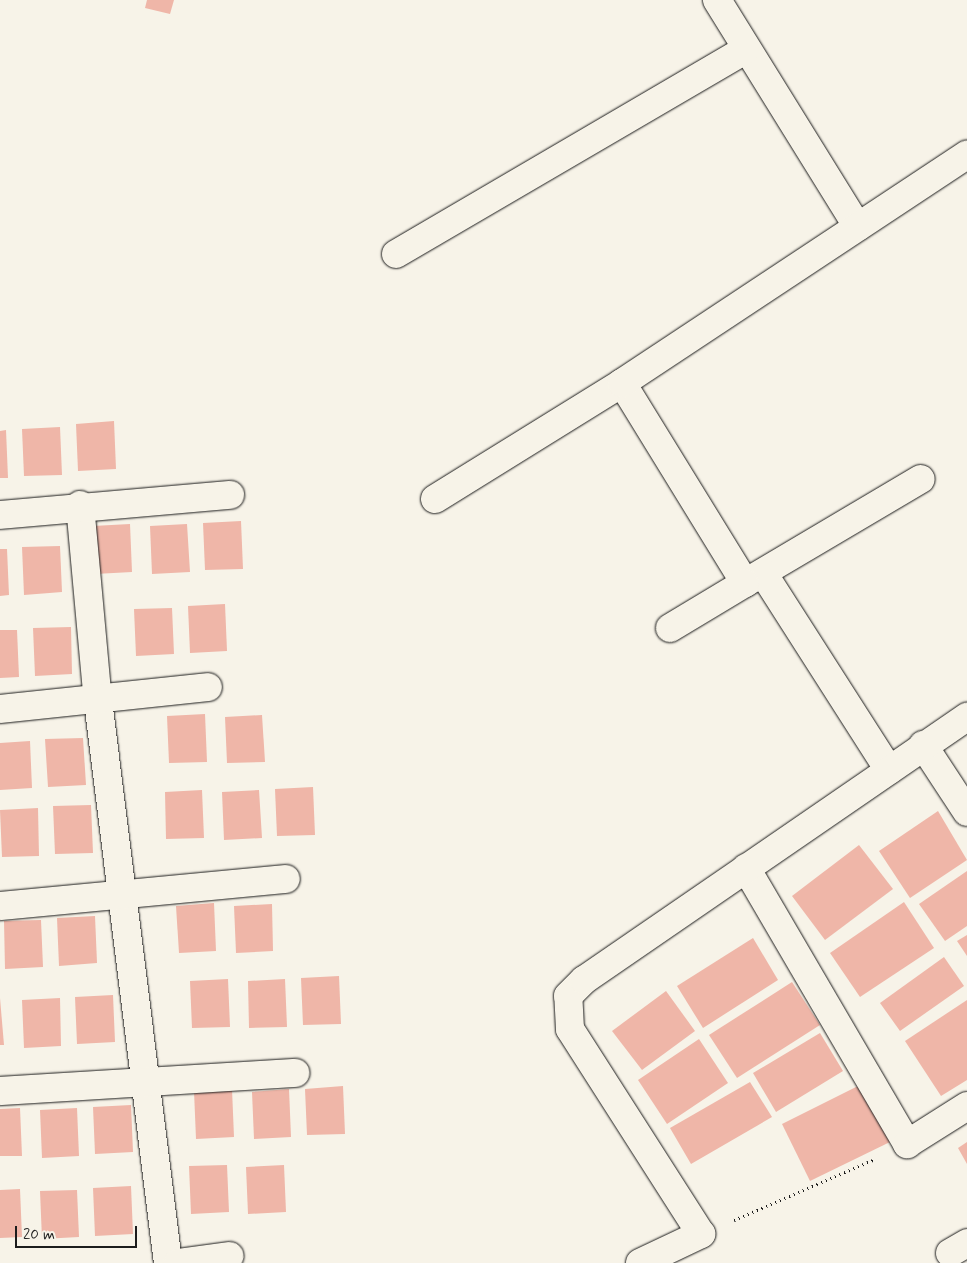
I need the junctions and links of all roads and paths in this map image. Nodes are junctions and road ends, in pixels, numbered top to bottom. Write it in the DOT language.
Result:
graph roads {
  1 [pos="717,0"];
  2 [pos="745,50"];
  3 [pos="967,155"];
  4 [pos="858,228"];
  5 [pos="396,254"];
  6 [pos="622,382"];
  7 [pos="921,479"];
  8 [pos="230,494"];
  9 [pos="435,499"];
  10 [pos="80,505"];
  11 [pos="0,515"];
  12 [pos="754,578"];
  13 [pos="670,628"];
  14 [pos="208,687"];
  15 [pos="98,701"];
  16 [pos="0,709"];
  17 [pos="967,717"];
  18 [pos="923,745"];
  19 [pos="890,770"];
  20 [pos="967,812"];
  21 [pos="746,868"];
  22 [pos="286,879"];
  23 [pos="123,896"];
  24 [pos="0,906"];
  25 [pos="295,1073"];
  26 [pos="147,1081"];
  27 [pos="0,1091"];
  28 [pos="967,1106"];
  29 [pos="907,1144"];
  30 [pos="701,1234"];
  31 [pos="230,1256"];
  32 [pos="168,1263"];
  33 [pos="178,1263"];
  34 [pos="640,1263"];
  1 -- 2 [label="street"];
  2 -- 4 [label="street"];
  2 -- 5 [label="street"];
  3 -- 4 [label="street"];
  4 -- 6 [label="street"];
  6 -- 9 [label="street"];
  6 -- 12 [label="street"];
  7 -- 12 [label="street"];
  8 -- 10 [label="street"];
  10 -- 11 [label="street"];
  10 -- 15 [label="street"];
  12 -- 13 [label="street"];
  12 -- 19 [label="street"];
  14 -- 15 [label="street"];
  15 -- 16 [label="street"];
  15 -- 23 [label="street"];
  17 -- 18 [label="street"];
  18 -- 19 [label="street"];
  18 -- 20 [label="street"];
  19 -- 21 [label="street"];
  21 -- 29 [label="street"];
  21 -- 30 [label="street"];
  22 -- 23 [label="street"];
  23 -- 24 [label="street"];
  23 -- 26 [label="street"];
  25 -- 26 [label="street"];
  26 -- 27 [label="street"];
  26 -- 32 [label="street"];
  28 -- 29 [label="street"];
  29 -- 30 [label="path"];
  30 -- 34 [label="street"];
  31 -- 33 [label="street"];
}
